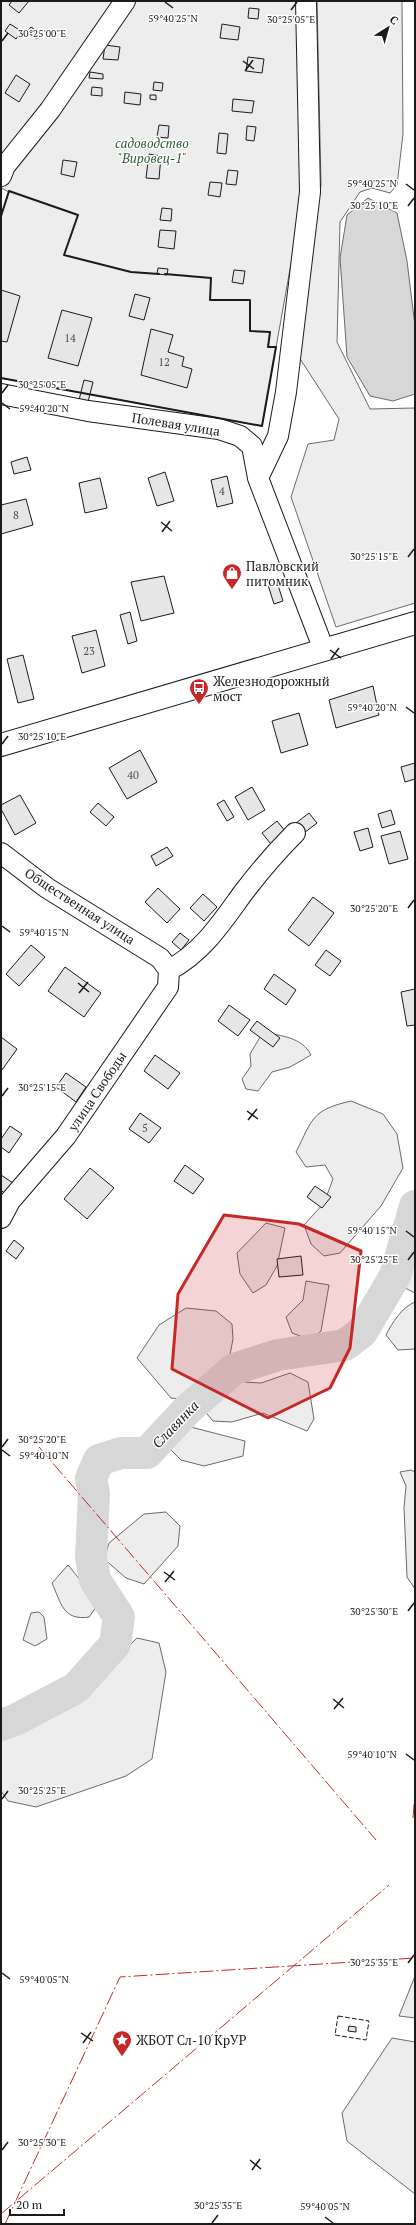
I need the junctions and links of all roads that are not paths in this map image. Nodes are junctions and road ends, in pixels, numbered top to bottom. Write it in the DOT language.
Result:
graph roads {
  1 [pos="125,1"];
  2 [pos="306,1"];
  3 [pos="1,176"];
  4 [pos="1,394"];
  5 [pos="258,478"];
  6 [pos="415,623"];
  7 [pos="324,650"];
  8 [pos="1,745"];
  9 [pos="295,833"];
  10 [pos="1,853"];
  11 [pos="164,964"];
  12 [pos="1,1218"];
  1 -- 3 [label="street"];
  2 -- 5 [label="street"];
  4 -- 5 [label="street, Полевая улица"];
  5 -- 7 [label="street, Полевая улица"];
  6 -- 7 [label="main road"];
  7 -- 8 [label="main road"];
  9 -- 11 [label="street"];
  10 -- 11 [label="street, Общественная улица"];
  11 -- 12 [label="street, улица Свободы"];
}
